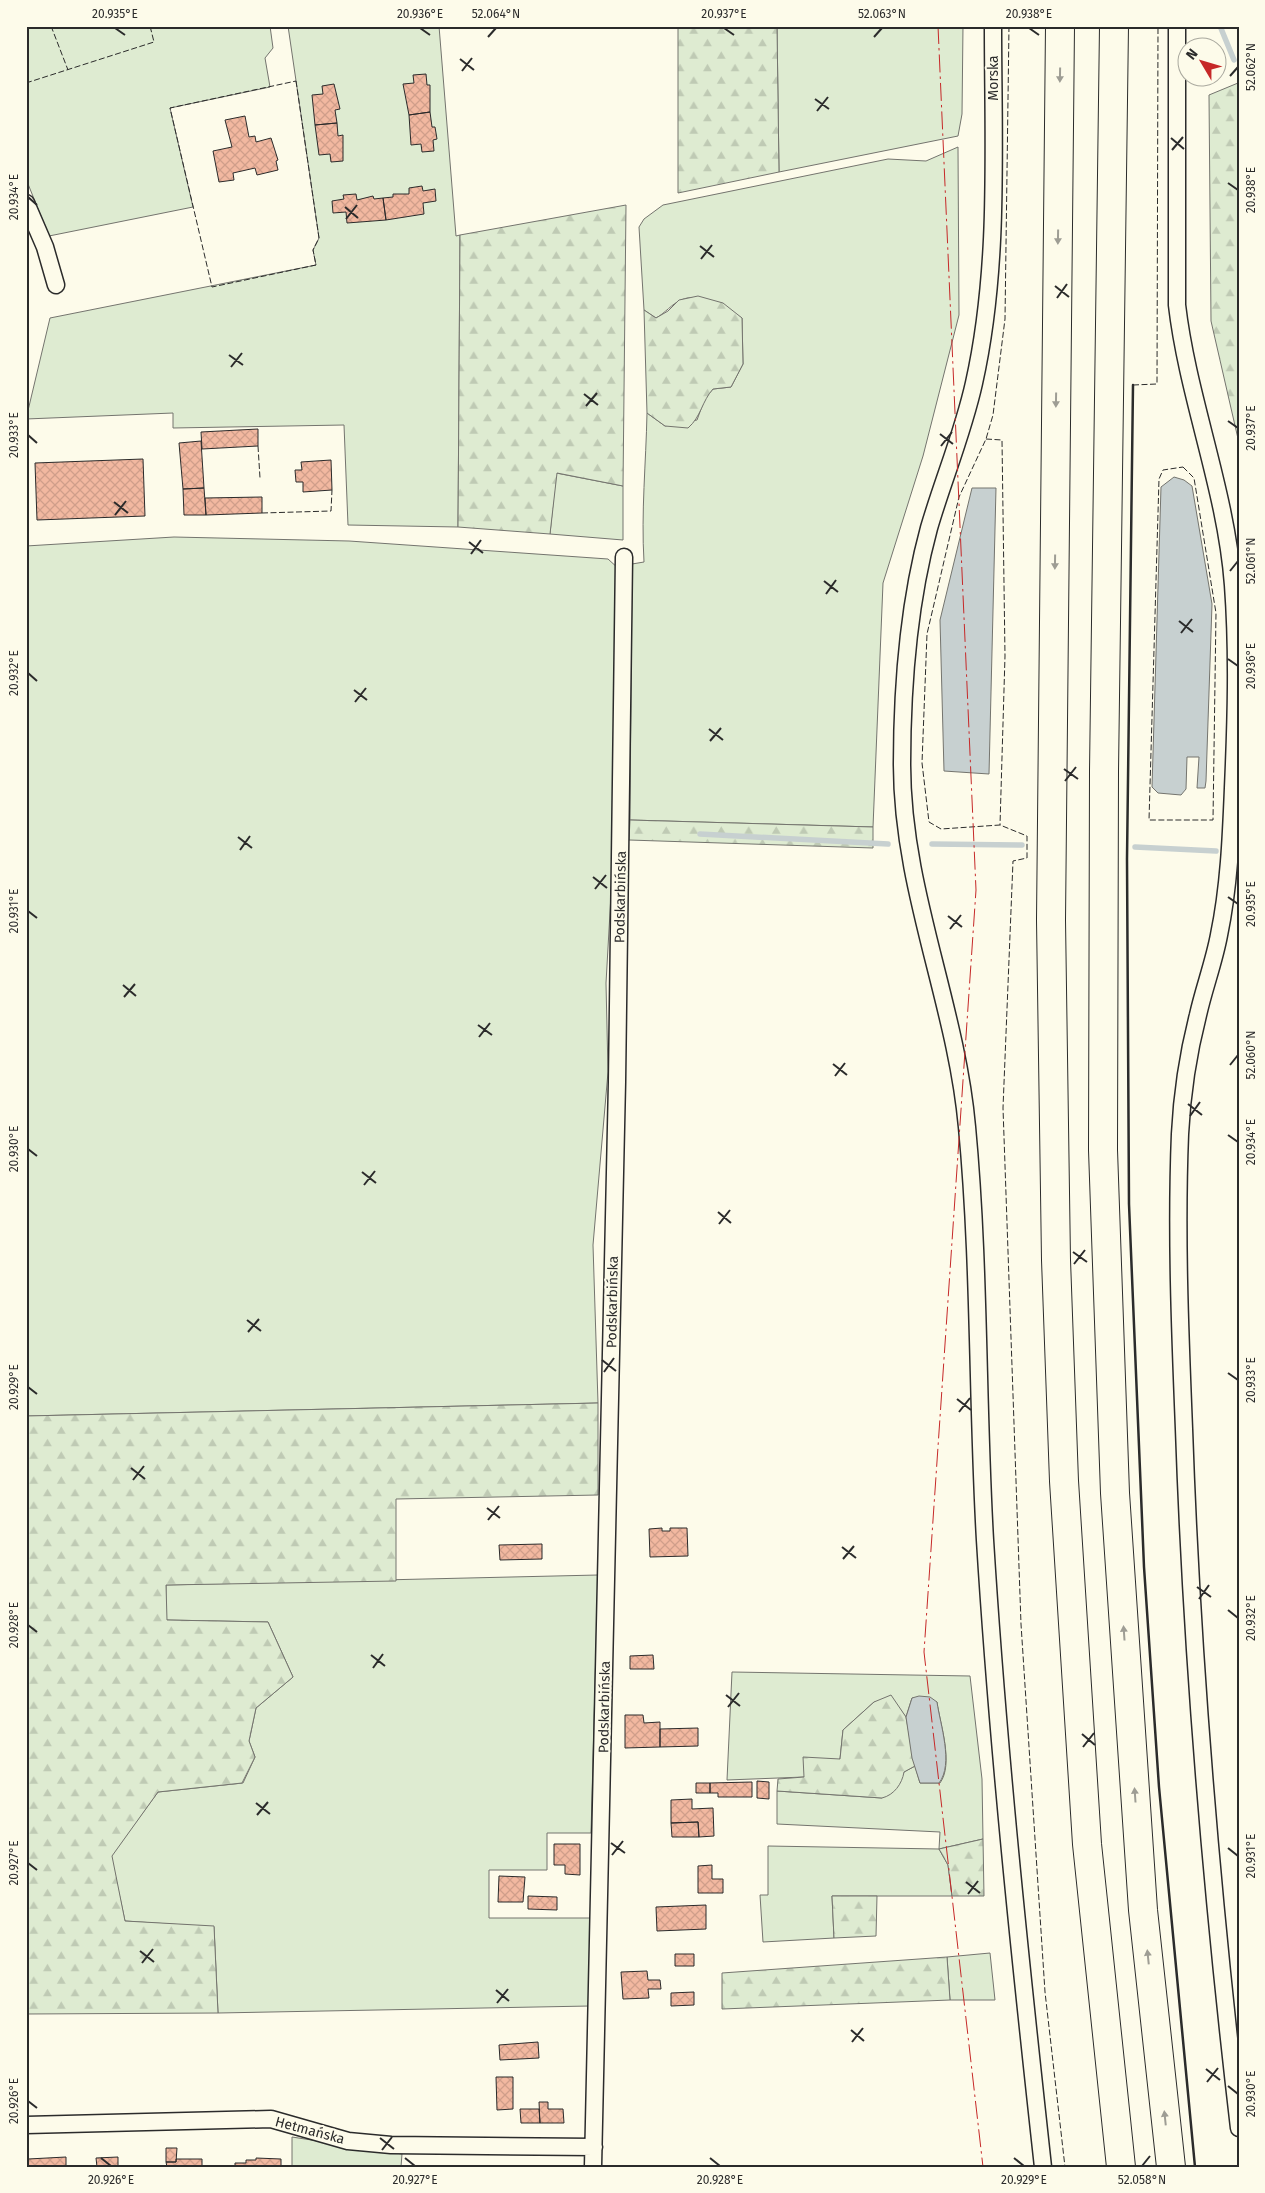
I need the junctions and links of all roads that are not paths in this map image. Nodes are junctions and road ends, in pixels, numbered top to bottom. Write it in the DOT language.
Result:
graph roads {
  1 [pos="993,26"];
  2 [pos="1060,26"];
  3 [pos="1114,26"];
  4 [pos="1177,26"];
  5 [pos="26,203"];
  6 [pos="56,284"];
  7 [pos="624,557"];
  8 [pos="26,2125"];
  9 [pos="1239,2128"];
  10 [pos="594,2147"];
  11 [pos="593,2167"];
  12 [pos="1043,2167"];
  13 [pos="1120,2167"];
  14 [pos="1171,2167"];
  1 -- 12 [label="street, Morska"];
  2 -- 13 [label="highway, one-way"];
  14 -- 3 [label="highway, one-way"];
  4 -- 9 [label="street"];
  5 -- 6 [label="street"];
  7 -- 10 [label="street, Podskarbińska"];
  8 -- 10 [label="street, Hetmańska"];
  10 -- 11 [label="street, Podskarbińska"];
}
